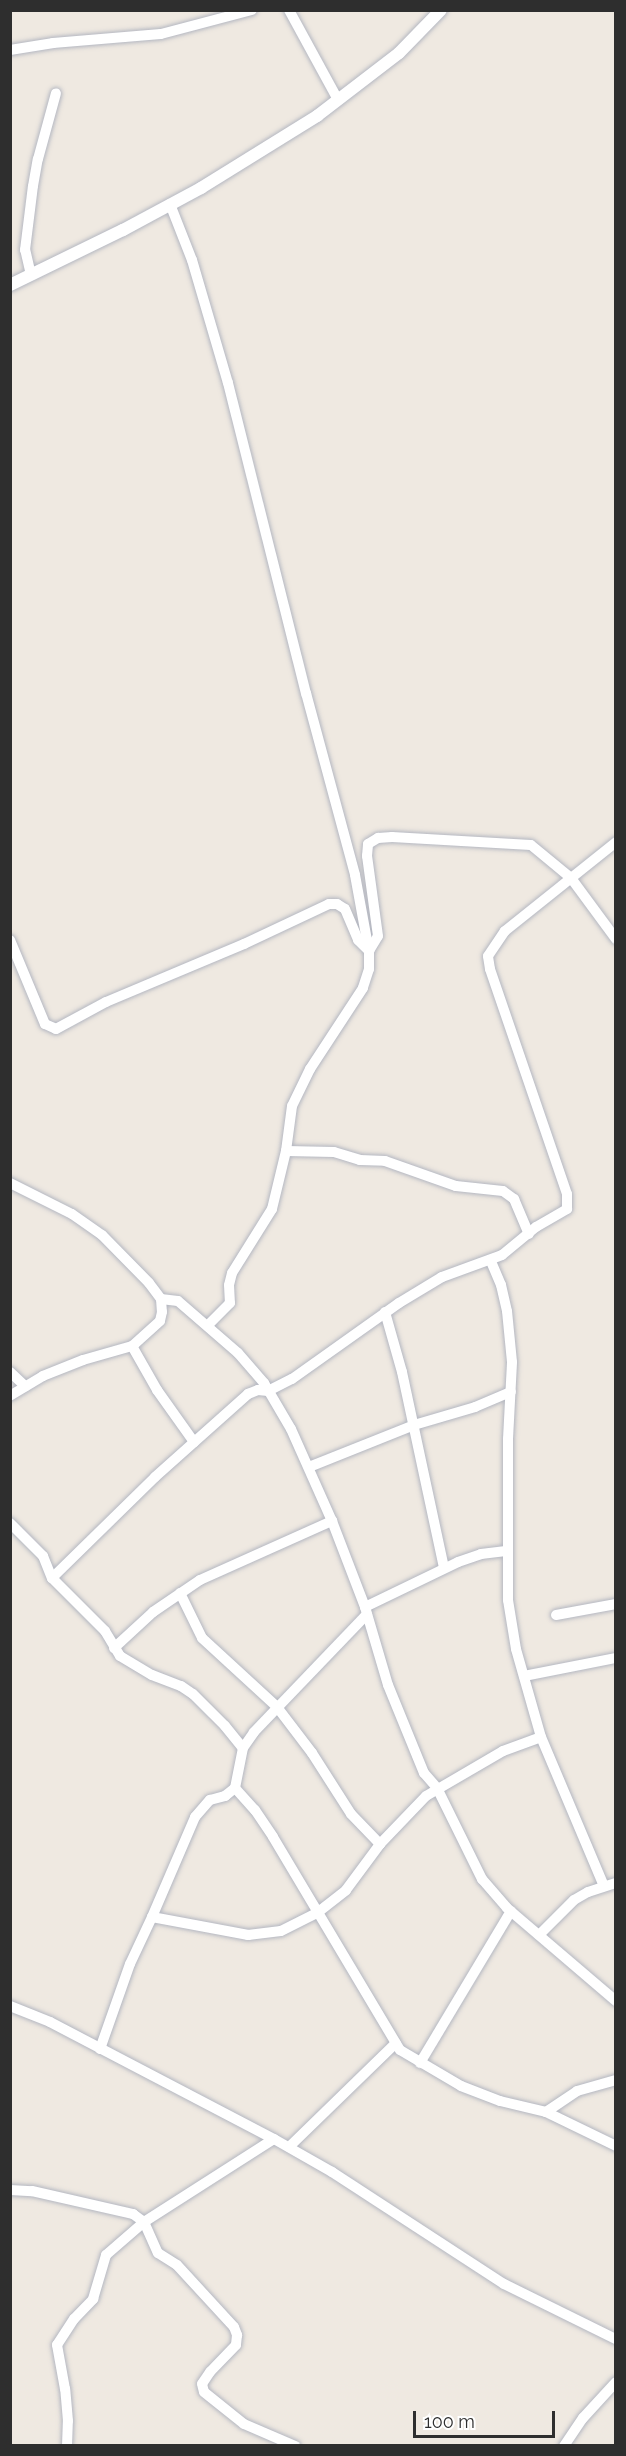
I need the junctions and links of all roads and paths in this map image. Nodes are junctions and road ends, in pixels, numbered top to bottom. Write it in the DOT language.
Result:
graph roads {
  1 [pos="252,10"];
  2 [pos="289,10"];
  3 [pos="441,10"];
  4 [pos="10,50"];
  5 [pos="56,93"];
  6 [pos="339,100"];
  7 [pos="170,204"];
  8 [pos="31,275"];
  9 [pos="10,285"];
  10 [pos="615,842"];
  11 [pos="571,878"];
  12 [pos="615,939"];
  13 [pos="10,940"];
  14 [pos="369,951"];
  15 [pos="286,1151"];
  16 [pos="10,1183"];
  17 [pos="529,1234"];
  18 [pos="491,1261"];
  19 [pos="161,1299"];
  20 [pos="385,1312"];
  21 [pos="208,1325"];
  22 [pos="132,1346"];
  23 [pos="10,1372"];
  24 [pos="25,1386"];
  25 [pos="268,1391"];
  26 [pos="511,1392"];
  27 [pos="10,1396"];
  28 [pos="414,1425"];
  29 [pos="194,1442"];
  30 [pos="309,1467"];
  31 [pos="332,1521"];
  32 [pos="10,1522"];
  33 [pos="506,1551"];
  34 [pos="444,1568"];
  35 [pos="52,1578"];
  36 [pos="180,1593"];
  37 [pos="615,1604"];
  38 [pos="366,1610"];
  39 [pos="556,1615"];
  40 [pos="114,1648"];
  41 [pos="615,1658"];
  42 [pos="524,1676"];
  43 [pos="277,1707"];
  44 [pos="540,1737"];
  45 [pos="243,1748"];
  46 [pos="235,1788"];
  47 [pos="437,1788"];
  48 [pos="380,1844"];
  49 [pos="615,1883"];
  50 [pos="604,1886"];
  51 [pos="511,1911"];
  52 [pos="317,1913"];
  53 [pos="152,1917"];
  54 [pos="539,1935"];
  55 [pos="615,2001"];
  56 [pos="10,2006"];
  57 [pos="396,2043"];
  58 [pos="100,2049"];
  59 [pos="420,2063"];
  60 [pos="615,2080"];
  61 [pos="546,2112"];
  62 [pos="274,2139"];
  63 [pos="615,2146"];
  64 [pos="289,2147"];
  65 [pos="10,2190"];
  66 [pos="144,2222"];
  67 [pos="615,2339"];
  68 [pos="615,2382"];
  69 [pos="67,2445"];
  70 [pos="295,2445"];
  71 [pos="564,2445"];
  1 -- 4 [label="street"];
  2 -- 6 [label="street"];
  3 -- 6 [label="street"];
  5 -- 8 [label="street"];
  6 -- 7 [label="street"];
  7 -- 8 [label="street"];
  7 -- 14 [label="street"];
  8 -- 9 [label="street"];
  10 -- 11 [label="street"];
  11 -- 12 [label="street"];
  11 -- 14 [label="street"];
  11 -- 17 [label="street"];
  13 -- 14 [label="street"];
  14 -- 15 [label="street"];
  15 -- 17 [label="street"];
  15 -- 21 [label="street"];
  16 -- 19 [label="street"];
  17 -- 18 [label="street"];
  18 -- 20 [label="street"];
  18 -- 26 [label="street"];
  19 -- 21 [label="street"];
  19 -- 22 [label="street"];
  20 -- 25 [label="street"];
  20 -- 28 [label="street"];
  21 -- 25 [label="street"];
  22 -- 24 [label="street"];
  22 -- 29 [label="street"];
  23 -- 24 [label="street"];
  24 -- 27 [label="street"];
  25 -- 29 [label="street"];
  25 -- 30 [label="street"];
  26 -- 28 [label="street"];
  26 -- 33 [label="street"];
  28 -- 30 [label="street"];
  28 -- 34 [label="street"];
  29 -- 35 [label="street"];
  30 -- 31 [label="street"];
  31 -- 36 [label="street"];
  31 -- 38 [label="street"];
  32 -- 35 [label="street"];
  33 -- 34 [label="street"];
  33 -- 42 [label="street"];
  34 -- 38 [label="street"];
  35 -- 40 [label="street"];
  36 -- 40 [label="street"];
  36 -- 43 [label="street"];
  37 -- 39 [label="street"];
  38 -- 43 [label="street"];
  38 -- 47 [label="street"];
  40 -- 45 [label="street"];
  41 -- 42 [label="street"];
  42 -- 44 [label="street"];
  43 -- 45 [label="street"];
  43 -- 48 [label="street"];
  44 -- 47 [label="street"];
  44 -- 50 [label="street"];
  45 -- 46 [label="street"];
  46 -- 52 [label="street"];
  46 -- 53 [label="street"];
  47 -- 48 [label="street"];
  47 -- 51 [label="street"];
  48 -- 52 [label="street"];
  49 -- 50 [label="street"];
  50 -- 54 [label="street"];
  51 -- 54 [label="street"];
  51 -- 59 [label="street"];
  52 -- 53 [label="street"];
  52 -- 57 [label="street"];
  53 -- 58 [label="street"];
  54 -- 55 [label="street"];
  56 -- 58 [label="street"];
  57 -- 59 [label="street"];
  57 -- 64 [label="street"];
  58 -- 62 [label="street"];
  59 -- 61 [label="street"];
  60 -- 61 [label="street"];
  61 -- 63 [label="street"];
  62 -- 64 [label="street"];
  62 -- 66 [label="street"];
  64 -- 67 [label="street"];
  65 -- 66 [label="street"];
  66 -- 69 [label="street"];
  66 -- 70 [label="street"];
  68 -- 71 [label="street"];
}
